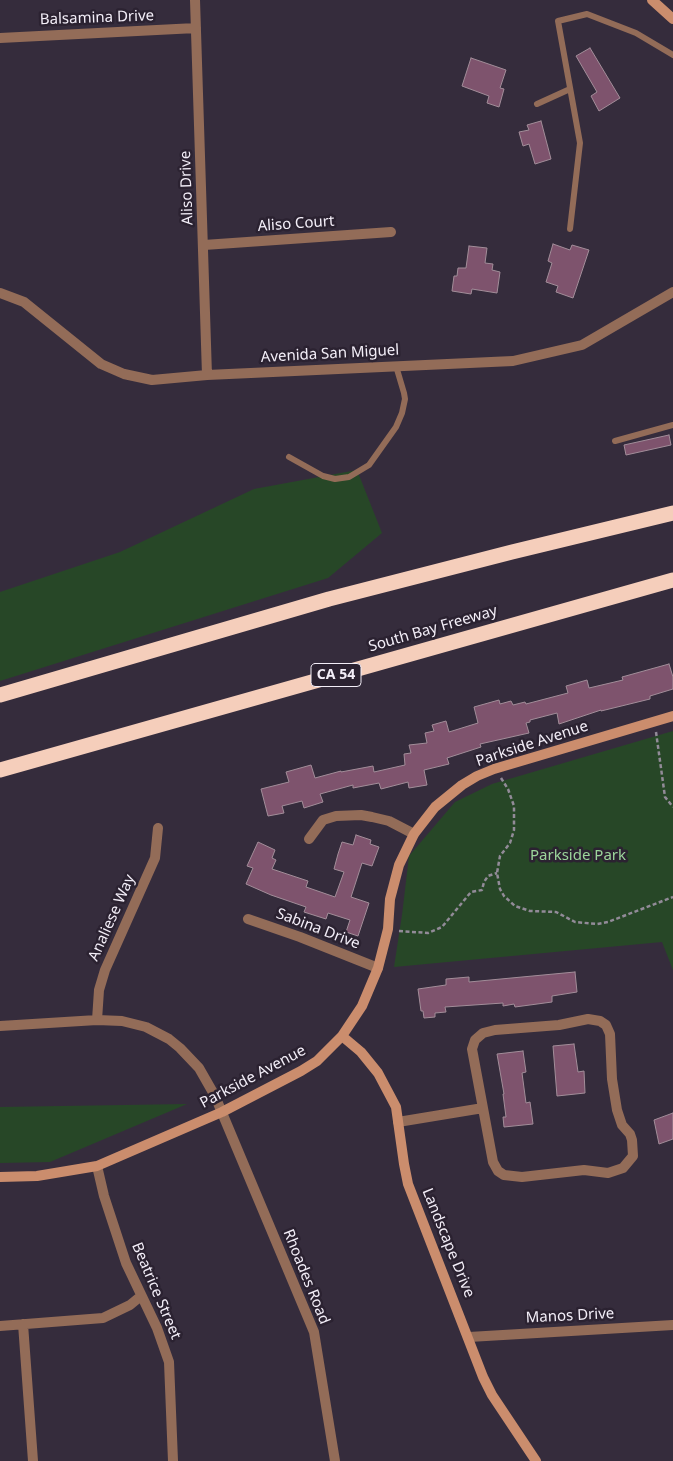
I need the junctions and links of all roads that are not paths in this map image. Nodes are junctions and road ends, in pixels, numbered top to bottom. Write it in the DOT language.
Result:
graph roads {
  1 [pos="195,0"];
  2 [pos="652,0"];
  3 [pos="673,19"];
  4 [pos="196,28"];
  5 [pos="0,38"];
  6 [pos="673,55"];
  7 [pos="570,89"];
  8 [pos="536,104"];
  9 [pos="570,229"];
  10 [pos="391,232"];
  11 [pos="204,245"];
  12 [pos="673,292"];
  13 [pos="0,293"];
  14 [pos="396,366"];
  15 [pos="207,375"];
  16 [pos="673,425"];
  17 [pos="615,441"];
  18 [pos="289,457"];
  19 [pos="673,513"];
  20 [pos="673,580"];
  21 [pos="0,695"];
  22 [pos="673,716"];
  23 [pos="0,770"];
  24 [pos="158,828"];
  25 [pos="414,834"];
  26 [pos="308,839"];
  27 [pos="248,919"];
  28 [pos="378,968"];
  29 [pos="97,1020"];
  30 [pos="0,1026"];
  31 [pos="342,1036"];
  32 [pos="484,1108"];
  33 [pos="222,1112"];
  34 [pos="398,1122"];
  35 [pos="97,1166"];
  36 [pos="0,1178"];
  37 [pos="141,1296"];
  38 [pos="23,1324"];
  39 [pos="673,1325"];
  40 [pos="0,1326"];
  41 [pos="469,1337"];
  42 [pos="33,1461"];
  43 [pos="173,1461"];
  44 [pos="335,1461"];
  45 [pos="536,1461"];
  1 -- 4 [label="street, Aliso Drive"];
  2 -- 3 [label="main road"];
  4 -- 5 [label="street, Balsamina Drive"];
  4 -- 11 [label="street, Aliso Drive"];
  6 -- 7 [label="lane"];
  7 -- 8 [label="lane"];
  7 -- 9 [label="lane"];
  10 -- 11 [label="street, Aliso Court"];
  11 -- 15 [label="street, Aliso Drive"];
  12 -- 14 [label="street, Avenida San Miguel"];
  13 -- 15 [label="street, Avenida San Miguel"];
  14 -- 15 [label="street, Avenida San Miguel"];
  14 -- 18 [label="lane"];
  16 -- 17 [label="lane"];
  19 -- 21 [label="highway"];
  20 -- 23 [label="highway, South Bay Freeway / CA 54"];
  22 -- 25 [label="main road, Parkside Avenue"];
  24 -- 29 [label="street, Analiese Way"];
  25 -- 26 [label="street"];
  25 -- 28 [label="main road, Parkside Avenue"];
  27 -- 28 [label="street, Sabina Drive"];
  28 -- 31 [label="main road, Parkside Avenue"];
  29 -- 30 [label="street, Rhoades Road"];
  29 -- 33 [label="street, Rhoades Road"];
  31 -- 33 [label="main road, Parkside Avenue"];
  31 -- 34 [label="main road, Landscape Drive"];
  32 -- 32 [label="street"];
  32 -- 34 [label="street"];
  33 -- 35 [label="main road, Parkside Avenue"];
  33 -- 44 [label="street, Rhoades Road"];
  34 -- 41 [label="main road, Landscape Drive"];
  35 -- 36 [label="main road, Parkside Avenue"];
  35 -- 37 [label="street, Beatrice Street"];
  37 -- 38 [label="street"];
  37 -- 43 [label="street, Beatrice Street"];
  38 -- 40 [label="street"];
  38 -- 42 [label="street"];
  39 -- 41 [label="street, Manos Drive"];
  41 -- 45 [label="main road, Landscape Drive"];
}
